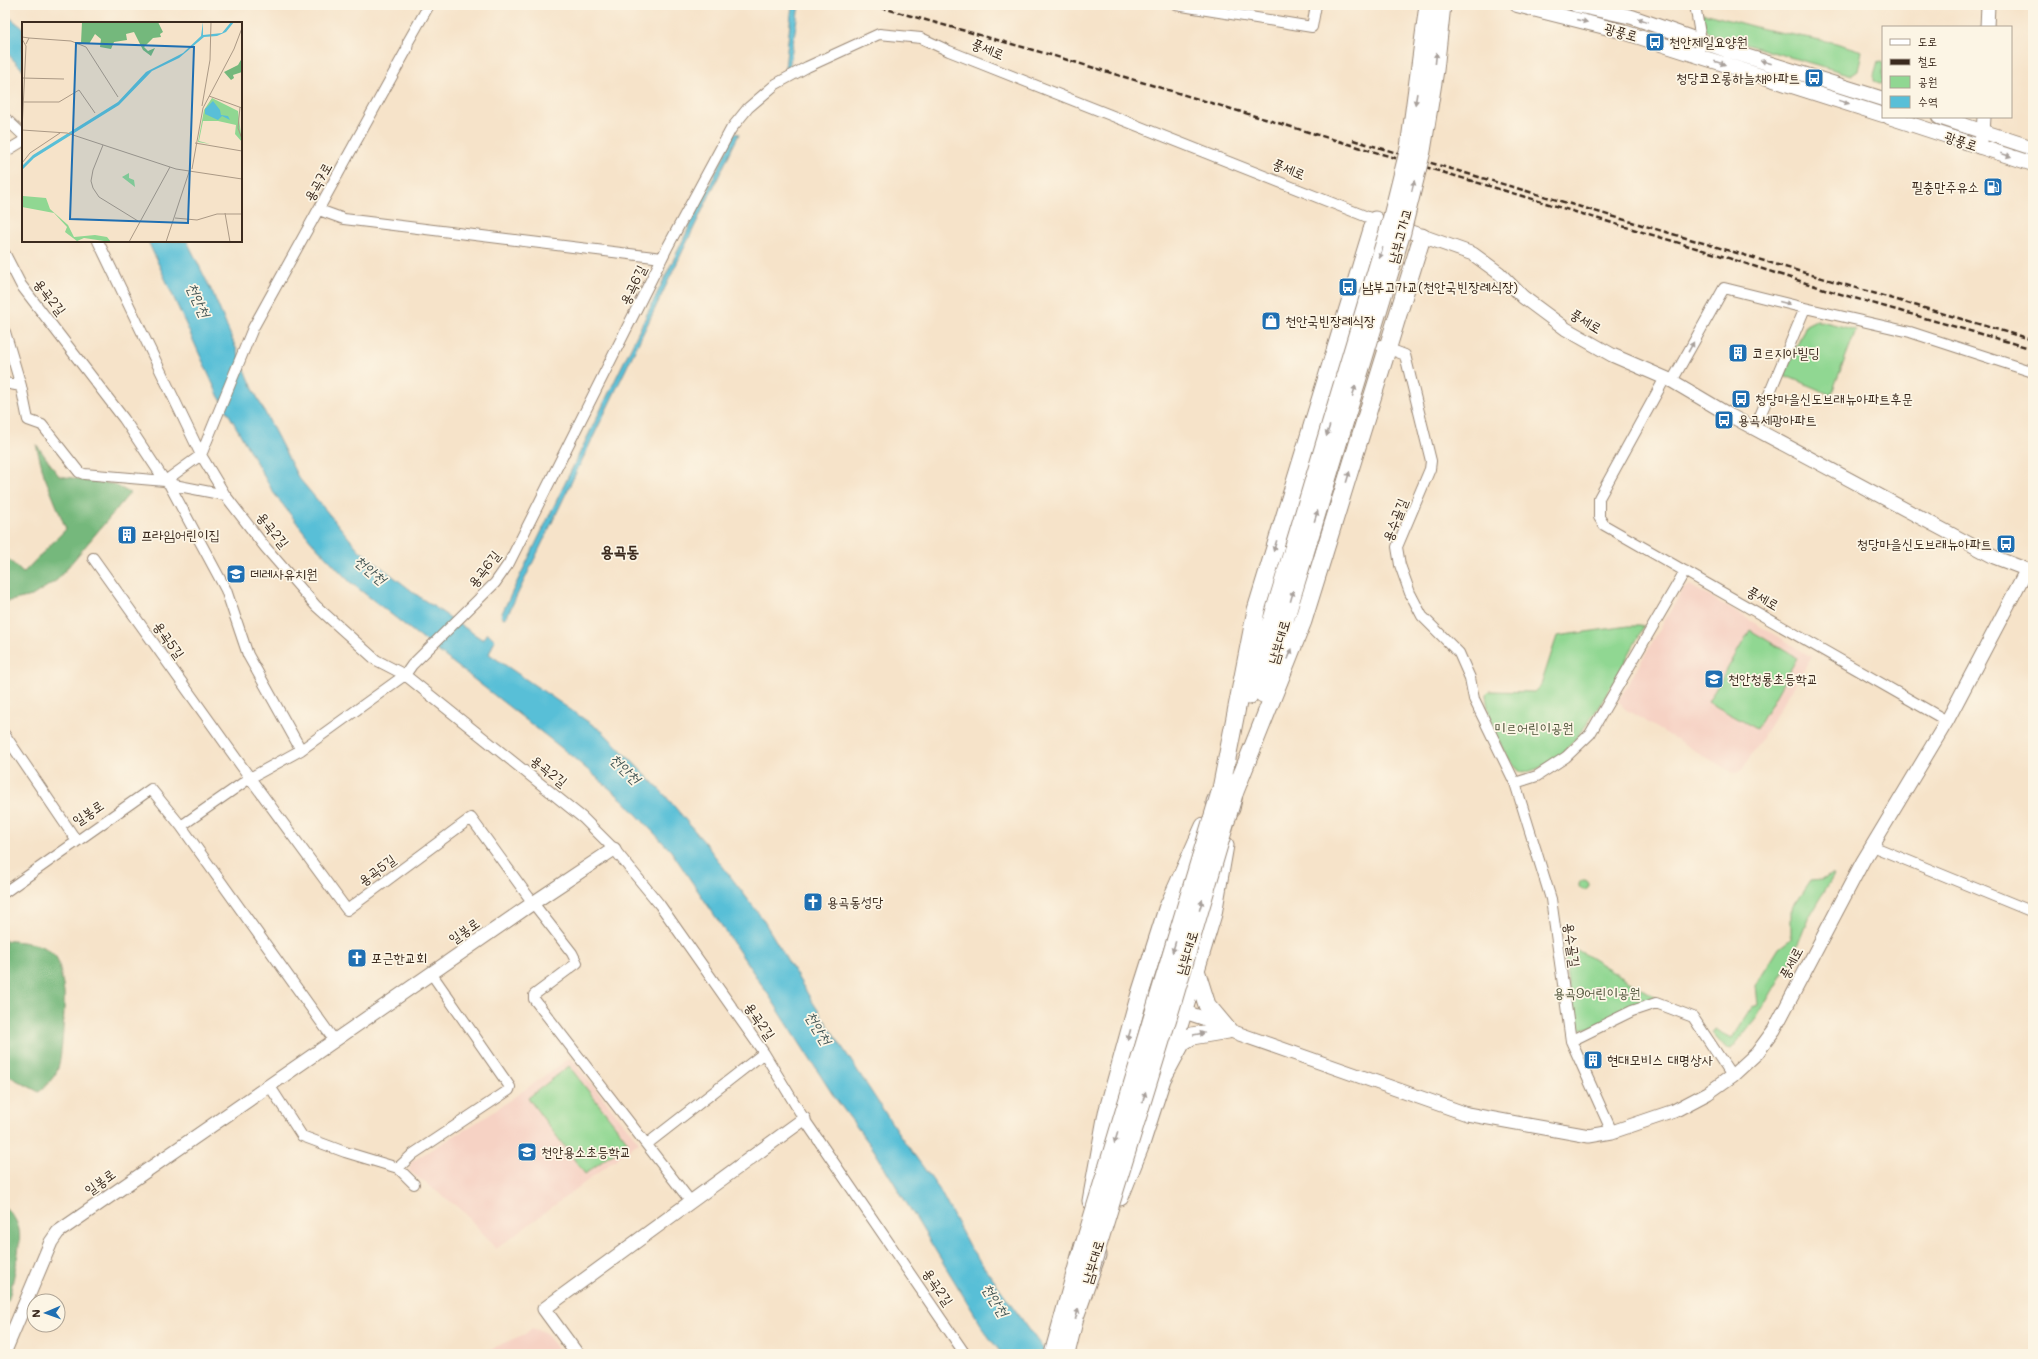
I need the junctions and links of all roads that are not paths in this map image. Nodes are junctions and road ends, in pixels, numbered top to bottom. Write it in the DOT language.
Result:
graph roads {
  1 [pos="429,5"];
  2 [pos="435,5"];
  3 [pos="1176,5"];
  4 [pos="1316,5"];
  5 [pos="1428,5"];
  6 [pos="1442,5"];
  7 [pos="1517,5"];
  8 [pos="1576,5"];
  9 [pos="1695,5"];
  10 [pos="1988,5"];
  11 [pos="1987,26"];
  12 [pos="879,34"];
  13 [pos="1701,40"];
  14 [pos="407,49"];
  15 [pos="1698,56"];
  16 [pos="1882,99"];
  17 [pos="1882,115"];
  18 [pos="5,118"];
  19 [pos="1892,118"];
  20 [pos="1942,118"];
  21 [pos="1984,118"];
  22 [pos="1983,133"];
  23 [pos="22,134"];
  24 [pos="22,142"];
  25 [pos="1979,147"];
  26 [pos="2033,148"];
  27 [pos="5,152"];
  28 [pos="2033,164"];
  29 [pos="319,210"];
  30 [pos="1375,220"];
  31 [pos="1422,237"];
  32 [pos="98,242"];
  33 [pos="5,254"];
  34 [pos="662,258"];
  35 [pos="1806,308"];
  36 [pos="5,332"];
  37 [pos="1341,332"];
  38 [pos="1388,348"];
  39 [pos="2033,372"];
  40 [pos="1668,379"];
  41 [pos="5,382"];
  42 [pos="20,386"];
  43 [pos="1755,428"];
  44 [pos="201,455"];
  45 [pos="167,482"];
  46 [pos="225,495"];
  47 [pos="1299,551"];
  48 [pos="94,558"];
  49 [pos="1685,571"];
  50 [pos="2030,571"];
  51 [pos="405,676"];
  52 [pos="1947,721"];
  53 [pos="5,735"];
  54 [pos="301,750"];
  55 [pos="250,778"];
  56 [pos="1515,783"];
  57 [pos="1227,791"];
  58 [pos="181,826"];
  59 [pos="76,840"];
  60 [pos="1872,846"];
  61 [pos="614,849"];
  62 [pos="5,892"];
  63 [pos="533,903"];
  64 [pos="2033,912"];
  65 [pos="1196,970"];
  66 [pos="431,974"];
  67 [pos="1139,997"];
  68 [pos="1184,1012"];
  69 [pos="1228,1030"];
  70 [pos="334,1040"];
  71 [pos="1571,1041"];
  72 [pos="764,1053"];
  73 [pos="1732,1076"];
  74 [pos="1162,1079"];
  75 [pos="269,1086"];
  76 [pos="804,1119"];
  77 [pos="1612,1132"];
  78 [pos="648,1144"];
  79 [pos="398,1168"];
  80 [pos="414,1184"];
  81 [pos="691,1202"];
  82 [pos="1086,1263"];
  83 [pos="5,1351"];
  84 [pos="1062,1353"];
  85 [pos="577,1354"];
  86 [pos="965,1354"];
  1 -- 14 [label="street, 용곡7로"];
  2 -- 14 [label="street, 용곡7로"];
  3 -- 4 [label="street"];
  5 -- 47 [label="highway, 남부고가교, one-way, bridge"];
  47 -- 6 [label="highway, 남부고가교, one-way, bridge"];
  7 -- 15 [label="main road, 광풍로, one-way"];
  13 -- 8 [label="main road, 광풍로, one-way"];
  9 -- 13 [label="street"];
  10 -- 11 [label="street"];
  12 -- 30 [label="street, 풍세로"];
  12 -- 34 [label="street, 용곡6길"];
  13 -- 15 [label="street"];
  16 -- 13 [label="main road, 광풍로, one-way"];
  14 -- 29 [label="street, 용곡7로"];
  15 -- 17 [label="main road, 광풍로, one-way"];
  18 -- 23 [label="street"];
  19 -- 25 [label="main road, 광풍로"];
  20 -- 22 [label="main road, 광풍로"];
  21 -- 22 [label="street"];
  22 -- 25 [label="street"];
  22 -- 26 [label="main road, 광풍로"];
  24 -- 27 [label="street"];
  25 -- 28 [label="main road, 광풍로, one-way"];
  29 -- 34 [label="street"];
  29 -- 44 [label="street, 용곡7로"];
  30 -- 31 [label="street, 풍세로"];
  30 -- 37 [label="highway"];
  31 -- 38 [label="highway"];
  31 -- 40 [label="street, 풍세로"];
  32 -- 44 [label="street, 용곡2길"];
  33 -- 45 [label="street, 용곡2길"];
  34 -- 51 [label="street, 용곡6길"];
  35 -- 39 [label="street"];
  40 -- 35 [label="street, one-way"];
  35 -- 43 [label="street"];
  36 -- 42 [label="street"];
  37 -- 38 [label="street, 용수골길"];
  37 -- 57 [label="highway, one-way"];
  38 -- 56 [label="street, 용수골길"];
  57 -- 38 [label="highway, one-way"];
  40 -- 43 [label="street, 풍세로"];
  40 -- 49 [label="street, 풍세로"];
  41 -- 42 [label="street"];
  42 -- 45 [label="street"];
  43 -- 50 [label="street, 풍세로"];
  44 -- 45 [label="street"];
  44 -- 46 [label="street, 용곡2길"];
  45 -- 46 [label="street"];
  45 -- 54 [label="street"];
  46 -- 51 [label="street, 용곡2길"];
  47 -- 57 [label="highway, 남부대로"];
  48 -- 55 [label="street, 용곡5길"];
  49 -- 52 [label="street, 풍세로"];
  49 -- 56 [label="street"];
  50 -- 52 [label="street, 풍세로"];
  51 -- 54 [label="street"];
  51 -- 61 [label="street, 용곡2길"];
  52 -- 60 [label="street, 풍세로"];
  53 -- 59 [label="street"];
  54 -- 55 [label="street"];
  55 -- 58 [label="street"];
  55 -- 63 [label="street, 용곡5길"];
  56 -- 71 [label="street, 용수골길"];
  57 -- 65 [label="highway"];
  57 -- 67 [label="highway"];
  57 -- 82 [label="highway, 남부대로, bridge"];
  58 -- 59 [label="street, 일봉로"];
  58 -- 70 [label="street, 일봉로"];
  59 -- 62 [label="street, 일봉로"];
  60 -- 64 [label="street"];
  60 -- 73 [label="street, 풍세로"];
  61 -- 63 [label="street, 일봉로"];
  61 -- 72 [label="street, 용곡2길"];
  63 -- 66 [label="street, 일봉로"];
  63 -- 78 [label="street"];
  65 -- 68 [label="highway"];
  65 -- 69 [label="highway"];
  66 -- 70 [label="street, 일봉로"];
  66 -- 79 [label="street"];
  67 -- 68 [label="street"];
  67 -- 82 [label="highway, one-way"];
  68 -- 69 [label="street"];
  68 -- 74 [label="highway"];
  74 -- 69 [label="highway, one-way"];
  69 -- 77 [label="street, 풍세로"];
  70 -- 75 [label="street, 일봉로"];
  71 -- 73 [label="street"];
  71 -- 77 [label="street, 용수골길"];
  72 -- 76 [label="street, 용곡2길"];
  72 -- 78 [label="street"];
  73 -- 77 [label="street, 풍세로"];
  74 -- 82 [label="highway"];
  75 -- 79 [label="street"];
  75 -- 83 [label="street, 일봉로"];
  76 -- 81 [label="street"];
  76 -- 86 [label="street, 용곡2길"];
  78 -- 81 [label="street"];
  79 -- 80 [label="street"];
  81 -- 85 [label="street"];
  84 -- 82 [label="highway, 남부대로, one-way"];
  82 -- 84 [label="highway, 남부대로"];
}
